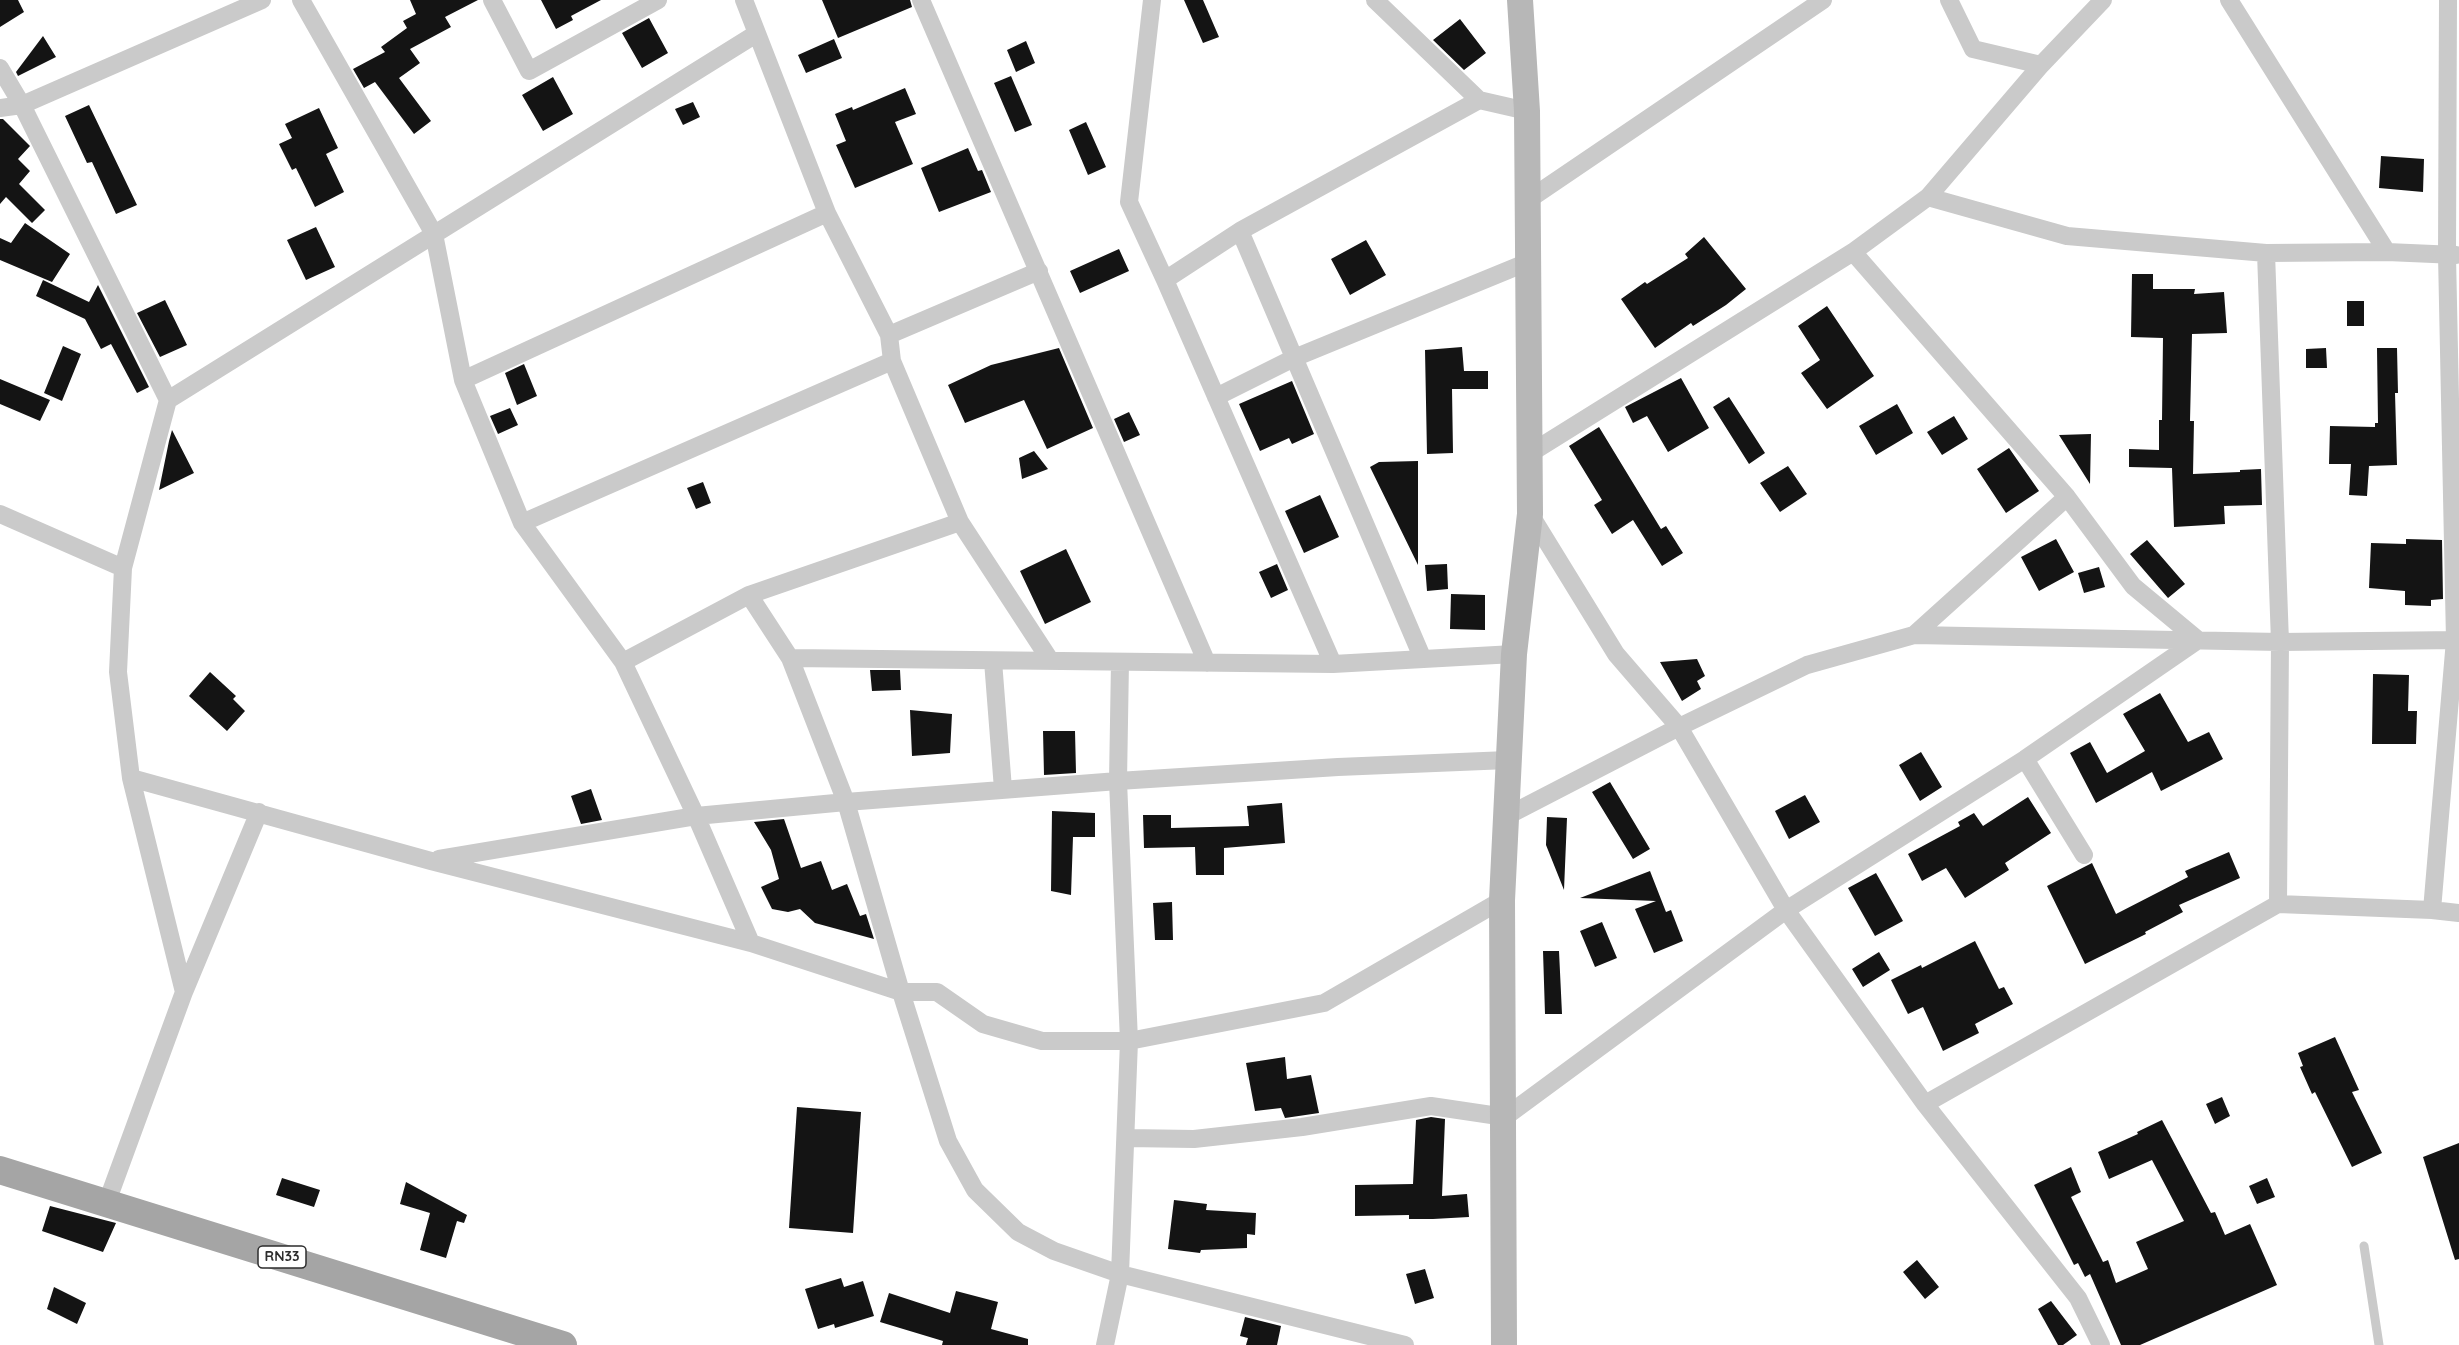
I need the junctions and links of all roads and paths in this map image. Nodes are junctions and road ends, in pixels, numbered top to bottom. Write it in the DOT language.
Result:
graph roads {
  1 [pos="262,0"];
  2 [pos="301,0"];
  3 [pos="492,0"];
  4 [pos="658,0"];
  5 [pos="744,0"];
  6 [pos="921,0"];
  7 [pos="1152,0"];
  8 [pos="1375,0"];
  9 [pos="1520,0"];
  10 [pos="1823,0"];
  11 [pos="1948,0"];
  12 [pos="2103,0"];
  13 [pos="2229,0"];
  14 [pos="2448,0"];
  15 [pos="756,34"];
  16 [pos="2041,65"];
  17 [pos="0,68"];
  18 [pos="1479,100"];
  19 [pos="22,105"];
  20 [pos="0,108"];
  21 [pos="1527,111"];
  22 [pos="1928,197"];
  23 [pos="1528,200"];
  24 [pos="827,213"];
  25 [pos="1240,231"];
  26 [pos="434,234"];
  27 [pos="1853,252"];
  28 [pos="2387,252"];
  29 [pos="2266,253"];
  30 [pos="2453,255"];
  31 [pos="1528,262"];
  32 [pos="1039,270"];
  33 [pos="1165,280"];
  34 [pos="889,335"];
  35 [pos="1294,358"];
  36 [pos="892,361"];
  37 [pos="463,380"];
  38 [pos="1216,397"];
  39 [pos="168,400"];
  40 [pos="1529,454"];
  41 [pos="2067,497"];
  42 [pos="0,514"];
  43 [pos="1530,514"];
  44 [pos="960,522"];
  45 [pos="522,523"];
  46 [pos="123,568"];
  47 [pos="749,595"];
  48 [pos="1914,635"];
  49 [pos="2198,640"];
  50 [pos="2457,640"];
  51 [pos="2280,642"];
  52 [pos="1514,654"];
  53 [pos="1422,657"];
  54 [pos="790,658"];
  55 [pos="993,660"];
  56 [pos="1050,660"];
  57 [pos="623,662"];
  58 [pos="1120,662"];
  59 [pos="1207,663"];
  60 [pos="1333,664"];
  61 [pos="1679,727"];
  62 [pos="2025,759"];
  63 [pos="1508,760"];
  64 [pos="131,777"];
  65 [pos="1118,780"];
  66 [pos="1003,789"];
  67 [pos="846,802"];
  68 [pos="259,812"];
  69 [pos="696,816"];
  70 [pos="1505,817"];
  71 [pos="2084,855"];
  72 [pos="431,861"];
  73 [pos="1502,900"];
  74 [pos="2278,904"];
  75 [pos="1786,910"];
  76 [pos="2432,910"];
  77 [pos="2459,914"];
  78 [pos="751,943"];
  79 [pos="184,992"];
  80 [pos="901,992"];
  81 [pos="1130,1041"];
  82 [pos="1925,1104"];
  83 [pos="1505,1117"];
  84 [pos="1127,1138"];
  85 [pos="0,1170"];
  86 [pos="107,1202"];
  87 [pos="2364,1246"];
  88 [pos="1120,1274"];
  89 [pos="563,1345"];
  90 [pos="1105,1345"];
  91 [pos="1405,1345"];
  92 [pos="1504,1345"];
  93 [pos="2101,1345"];
  94 [pos="2379,1345"];
  1 -- 19 [label="street"];
  2 -- 26 [label="street"];
  3 -- 4 [label="street"];
  5 -- 15 [label="street"];
  6 -- 32 [label="street"];
  7 -- 33 [label="street"];
  8 -- 18 [label="street"];
  9 -- 21 [label="street"];
  10 -- 23 [label="street"];
  11 -- 16 [label="street"];
  12 -- 16 [label="street"];
  13 -- 28 [label="street"];
  14 -- 30 [label="street"];
  15 -- 24 [label="street"];
  15 -- 26 [label="street"];
  16 -- 22 [label="street"];
  17 -- 19 [label="street"];
  18 -- 21 [label="street"];
  18 -- 25 [label="street"];
  19 -- 20 [label="street"];
  19 -- 39 [label="street"];
  21 -- 23 [label="street"];
  22 -- 27 [label="street"];
  22 -- 29 [label="street"];
  23 -- 31 [label="street"];
  24 -- 34 [label="street"];
  24 -- 37 [label="street"];
  25 -- 33 [label="street"];
  25 -- 35 [label="street"];
  26 -- 37 [label="street"];
  26 -- 39 [label="street"];
  27 -- 40 [label="street"];
  27 -- 41 [label="street"];
  28 -- 29 [label="street"];
  28 -- 30 [label="street"];
  29 -- 51 [label="street"];
  30 -- 50 [label="street"];
  31 -- 35 [label="street"];
  31 -- 40 [label="street"];
  32 -- 34 [label="street"];
  32 -- 59 [label="street"];
  33 -- 38 [label="street"];
  34 -- 36 [label="street"];
  35 -- 38 [label="street"];
  35 -- 53 [label="street"];
  36 -- 44 [label="street"];
  36 -- 45 [label="street"];
  37 -- 45 [label="street"];
  38 -- 60 [label="street"];
  39 -- 46 [label="street"];
  40 -- 43 [label="street"];
  41 -- 48 [label="street"];
  41 -- 49 [label="street"];
  42 -- 46 [label="street"];
  43 -- 52 [label="street"];
  43 -- 61 [label="street"];
  44 -- 47 [label="street"];
  44 -- 56 [label="street"];
  45 -- 57 [label="street"];
  46 -- 64 [label="street"];
  47 -- 54 [label="street"];
  47 -- 57 [label="street"];
  48 -- 49 [label="street"];
  48 -- 61 [label="street"];
  49 -- 51 [label="street"];
  49 -- 62 [label="street"];
  50 -- 51 [label="street"];
  50 -- 76 [label="street"];
  51 -- 74 [label="street"];
  52 -- 53 [label="street"];
  52 -- 63 [label="street"];
  53 -- 60 [label="street"];
  54 -- 55 [label="street"];
  54 -- 67 [label="street"];
  55 -- 56 [label="street"];
  55 -- 66 [label="street"];
  56 -- 58 [label="street"];
  57 -- 69 [label="street"];
  58 -- 59 [label="street"];
  58 -- 65 [label="street"];
  59 -- 60 [label="street"];
  61 -- 70 [label="street"];
  61 -- 75 [label="street"];
  62 -- 71 [label="street"];
  62 -- 75 [label="street"];
  63 -- 65 [label="street"];
  63 -- 70 [label="street"];
  64 -- 68 [label="street"];
  64 -- 79 [label="street"];
  65 -- 66 [label="street"];
  65 -- 81 [label="street"];
  66 -- 67 [label="street"];
  67 -- 69 [label="street"];
  67 -- 80 [label="street"];
  68 -- 72 [label="street"];
  68 -- 79 [label="street"];
  69 -- 72 [label="street"];
  69 -- 78 [label="street"];
  70 -- 73 [label="street"];
  72 -- 78 [label="street"];
  73 -- 81 [label="street"];
  73 -- 83 [label="street"];
  74 -- 76 [label="street"];
  74 -- 82 [label="street"];
  75 -- 82 [label="street"];
  75 -- 83 [label="street"];
  76 -- 77 [label="street"];
  78 -- 80 [label="street"];
  79 -- 86 [label="street"];
  80 -- 81 [label="street"];
  80 -- 88 [label="street"];
  81 -- 84 [label="street"];
  82 -- 93 [label="street"];
  83 -- 84 [label="street"];
  83 -- 92 [label="street"];
  84 -- 88 [label="street"];
  85 -- 86 [label="main road, RN33"];
  86 -- 89 [label="main road, RN33"];
  87 -- 94 [label="lane"];
  88 -- 90 [label="street"];
  88 -- 91 [label="street"];
}
